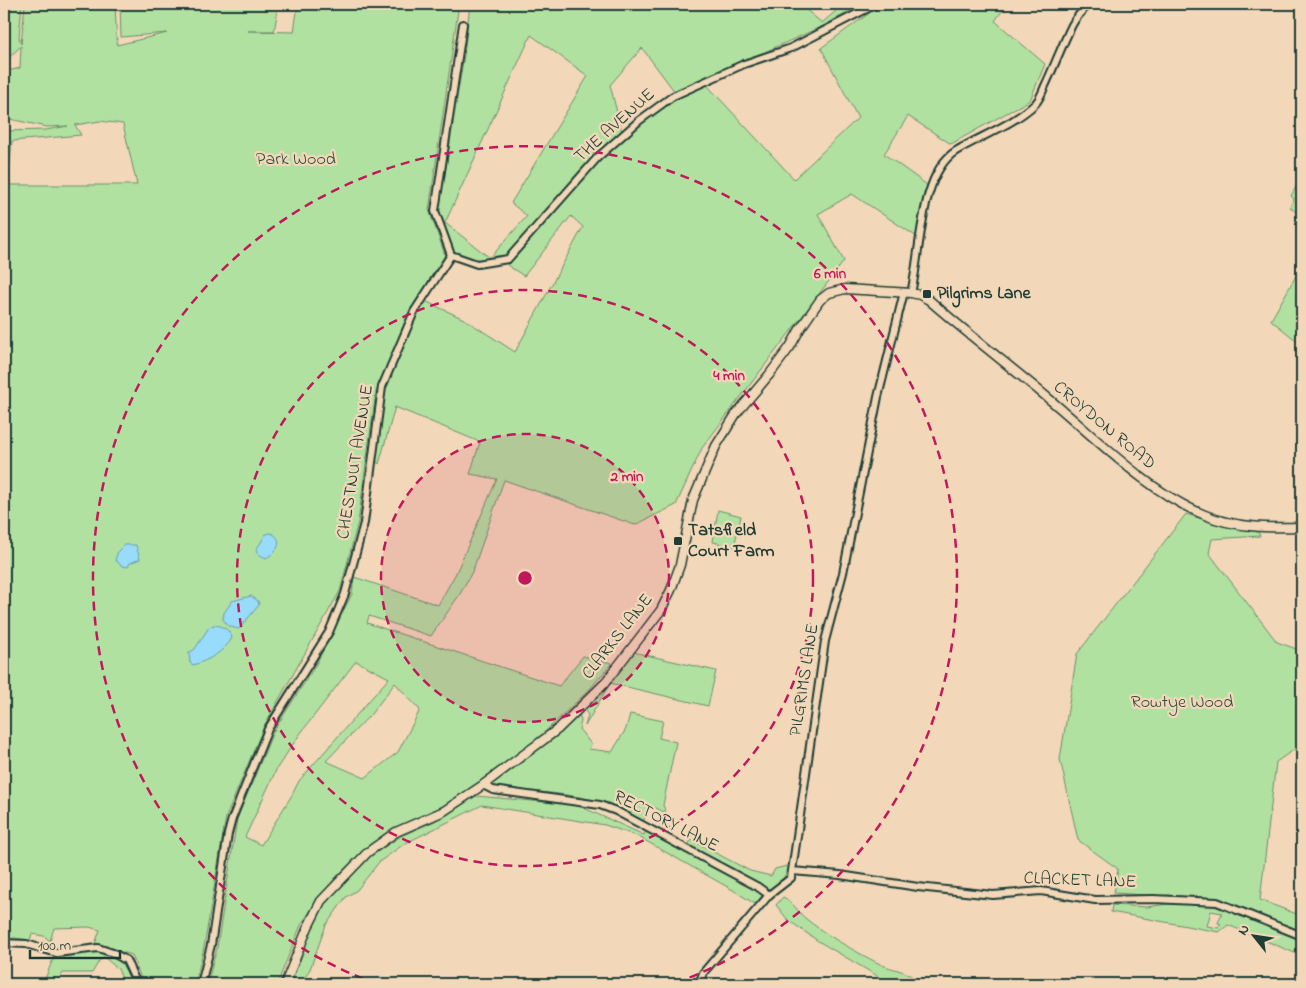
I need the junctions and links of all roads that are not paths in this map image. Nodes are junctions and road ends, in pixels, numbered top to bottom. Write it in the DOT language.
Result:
graph roads {
  1 [pos="876,4"];
  2 [pos="1089,4"];
  3 [pos="463,24"];
  4 [pos="451,255"];
  5 [pos="907,292"];
  6 [pos="1302,527"];
  7 [pos="483,785"];
  8 [pos="792,871"];
  9 [pos="769,895"];
  10 [pos="1302,936"];
  11 [pos="4,943"];
  12 [pos="137,984"];
  13 [pos="201,984"];
  14 [pos="285,984"];
  15 [pos="699,984"];
  1 -- 4 [label="street, THE AVENUE"];
  2 -- 5 [label="street, PILGRIMS LANE"];
  3 -- 4 [label="street"];
  4 -- 13 [label="street, CHESTNUT AVENUE"];
  5 -- 6 [label="main road, CROYDON ROAD"];
  5 -- 7 [label="main road, CLARKS LANE"];
  5 -- 8 [label="street, PILGRIMS LANE"];
  7 -- 9 [label="street, RECTORY LANE"];
  7 -- 14 [label="main road, CLARKS LANE"];
  8 -- 9 [label="street"];
  8 -- 10 [label="street, CLACKET LANE"];
  9 -- 15 [label="street"];
  11 -- 12 [label="street"];
}
